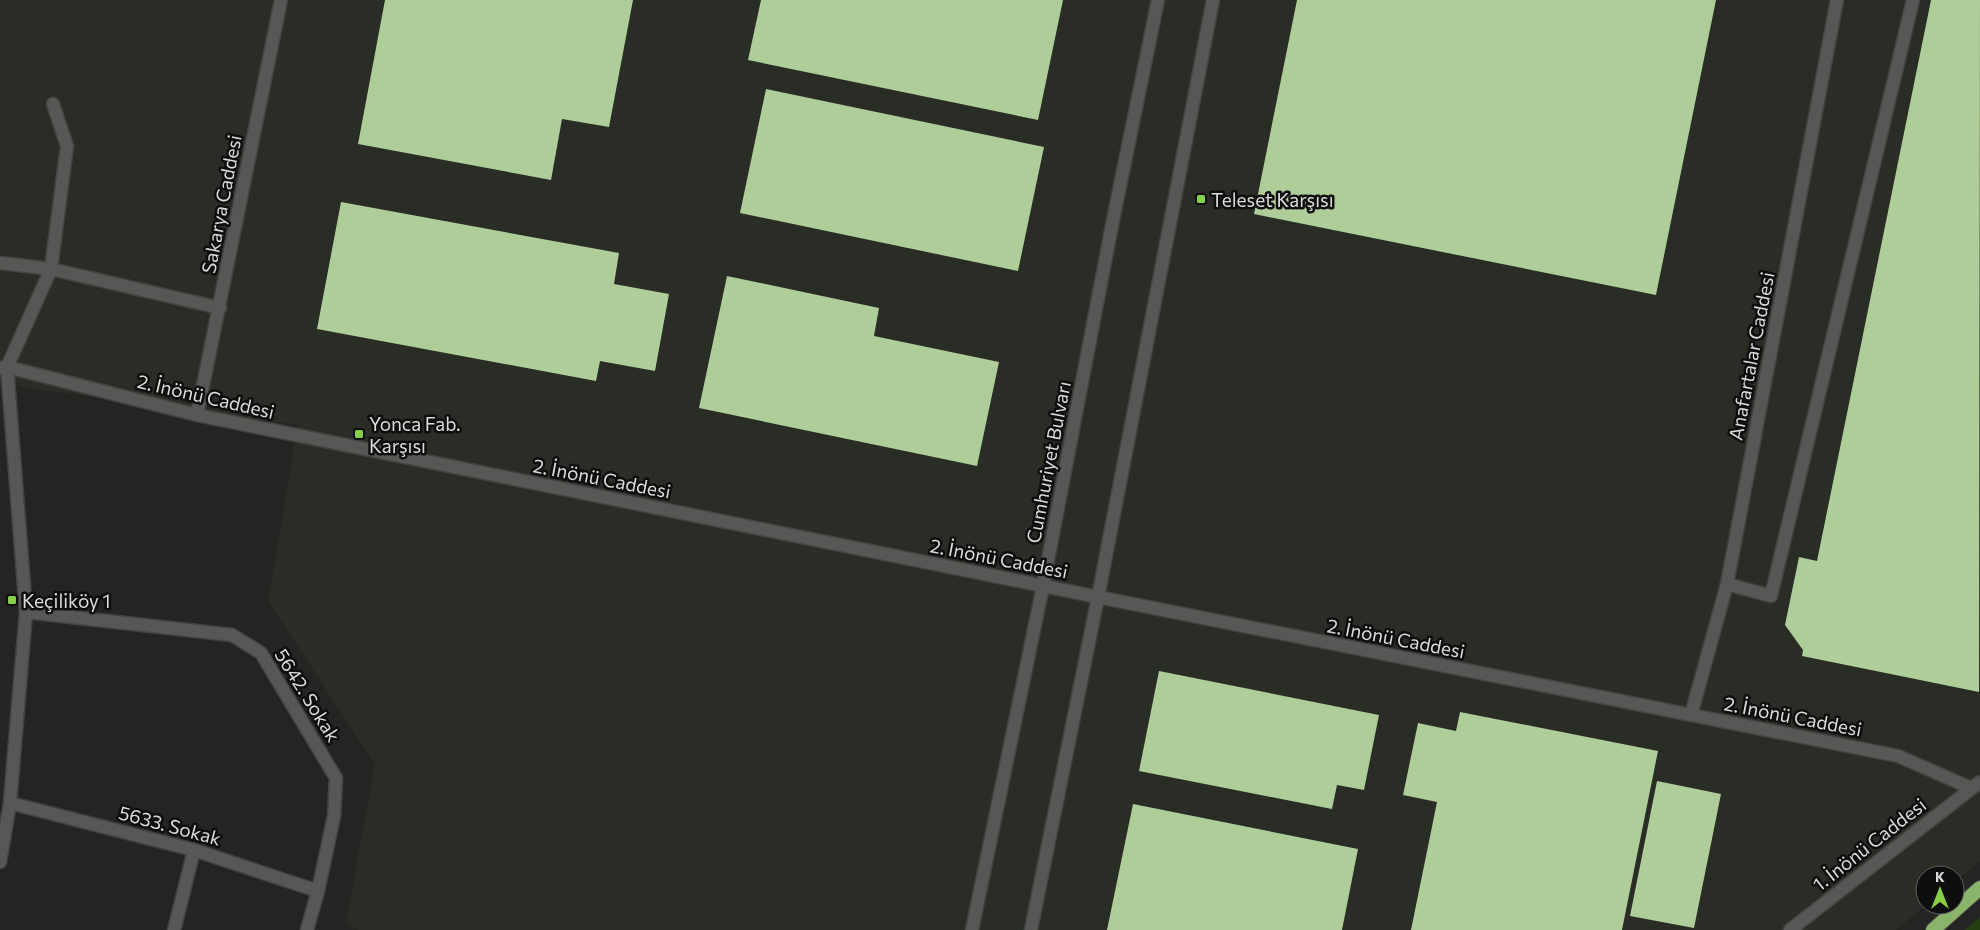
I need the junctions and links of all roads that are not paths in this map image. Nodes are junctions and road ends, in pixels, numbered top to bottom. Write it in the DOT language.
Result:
graph roads {
  1 [pos="281,0"];
  2 [pos="1158,0"];
  3 [pos="1213,0"];
  4 [pos="1837,0"];
  5 [pos="1913,0"];
  6 [pos="53,104"];
  7 [pos="0,263"];
  8 [pos="51,269"];
  9 [pos="220,308"];
  10 [pos="3,367"];
  11 [pos="198,415"];
  12 [pos="1727,584"];
  13 [pos="1043,586"];
  14 [pos="1098,597"];
  15 [pos="26,612"];
  16 [pos="1691,715"];
  17 [pos="1976,785"];
  18 [pos="10,802"];
  19 [pos="194,850"];
  20 [pos="0,862"];
  21 [pos="1980,888"];
  22 [pos="318,891"];
  23 [pos="174,930"];
  24 [pos="307,930"];
  25 [pos="972,930"];
  26 [pos="1032,930"];
  27 [pos="1790,930"];
  28 [pos="1933,930"];
  1 -- 9 [label="street, Sakarya Caddesi"];
  2 -- 13 [label="street, Cumhuriyet Bulvarı"];
  3 -- 14 [label="street"];
  4 -- 12 [label="street, Anafartalar Caddesi"];
  5 -- 12 [label="street"];
  6 -- 8 [label="street"];
  7 -- 8 [label="street"];
  8 -- 9 [label="street"];
  8 -- 10 [label="street"];
  9 -- 11 [label="street, Sakarya Caddesi"];
  10 -- 11 [label="street, 2. İnönü Caddesi"];
  10 -- 15 [label="street"];
  11 -- 13 [label="street, 2. İnönü Caddesi"];
  12 -- 16 [label="street, Anafartalar Caddesi"];
  13 -- 14 [label="street, 2. İnönü Caddesi"];
  13 -- 25 [label="street, Cumhuriyet Bulvarı"];
  14 -- 16 [label="street, 2. İnönü Caddesi"];
  14 -- 26 [label="street"];
  15 -- 18 [label="street"];
  15 -- 22 [label="street, 5642. Sokak"];
  16 -- 17 [label="street, 2. İnönü Caddesi"];
  17 -- 27 [label="street, 1. İnönü Caddesi"];
  18 -- 19 [label="street, 5633. Sokak"];
  18 -- 20 [label="street"];
  19 -- 22 [label="street, 5633. Sokak"];
  19 -- 23 [label="street"];
  21 -- 28 [label="highway"];
  22 -- 24 [label="street, 5642. Sokak"];
}
